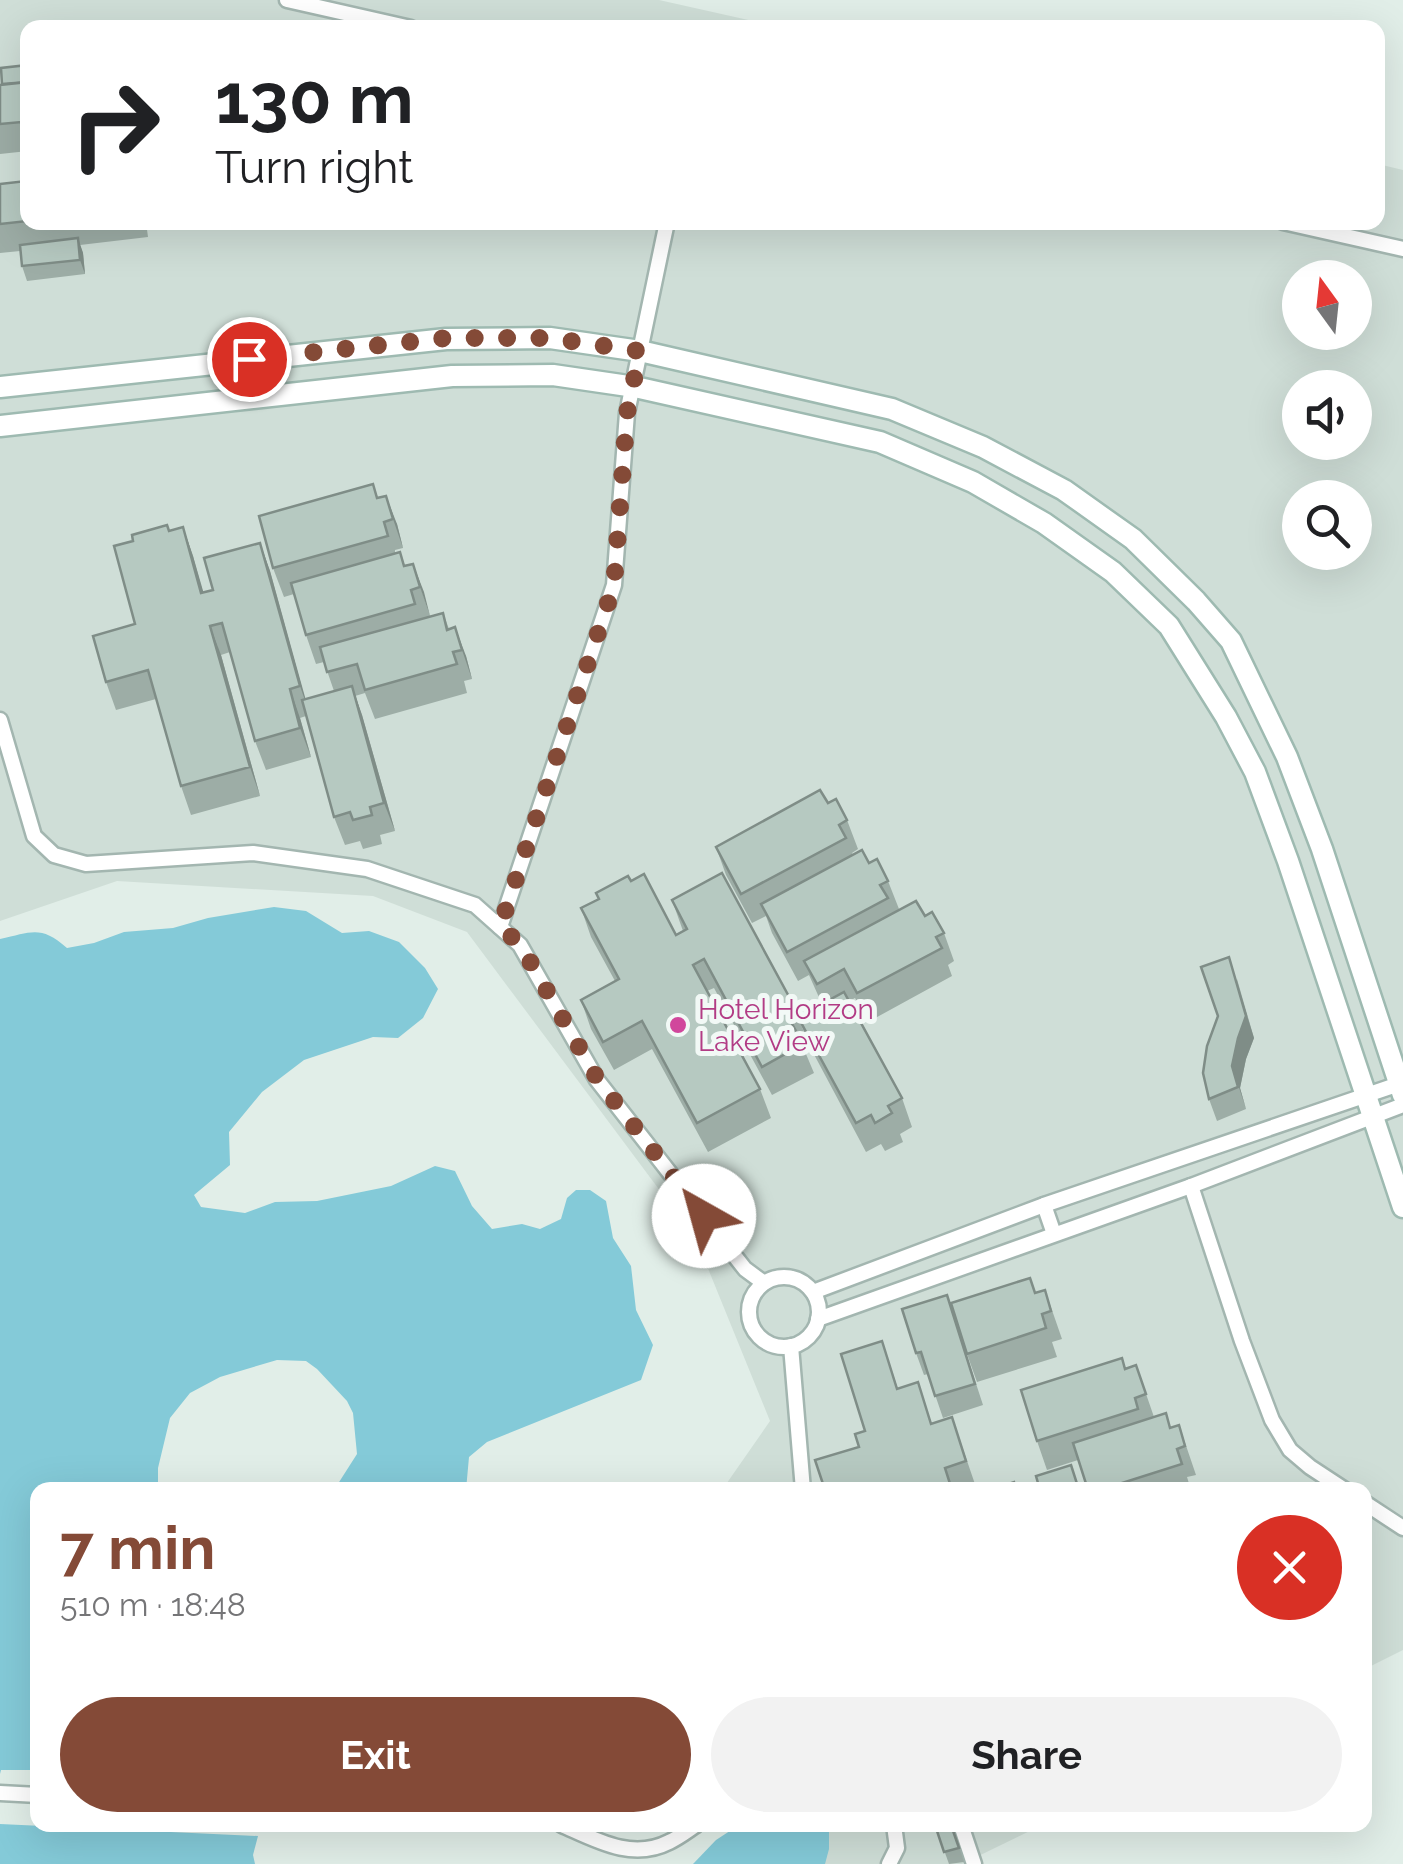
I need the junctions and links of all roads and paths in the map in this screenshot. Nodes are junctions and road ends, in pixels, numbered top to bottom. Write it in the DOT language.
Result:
graph roads {
  1 [pos="287,0"];
  2 [pos="376,20"];
  3 [pos="665,230"];
  4 [pos="1317,230"];
  5 [pos="1403,250"];
  6 [pos="640,351"];
  7 [pos="632,386"];
  8 [pos="0,387"];
  9 [pos="0,426"];
  10 [pos="0,720"];
  11 [pos="500,927"];
  12 [pos="1402,1095"];
  13 [pos="1369,1106"];
  14 [pos="1190,1186"];
  15 [pos="1044,1205"];
  16 [pos="1403,1207"];
  17 [pos="1054,1234"];
  18 [pos="764,1282"];
  19 [pos="813,1292"];
  20 [pos="818,1318"];
  21 [pos="791,1346"];
  22 [pos="802,1482"];
  23 [pos="1333,1482"];
  24 [pos="1372,1508"];
  25 [pos="1403,1528"];
  26 [pos="2,1793"];
  27 [pos="30,1795"];
  28 [pos="578,1832"];
  29 [pos="685,1832"];
  30 [pos="895,1832"];
  31 [pos="963,1832"];
  32 [pos="889,1864"];
  33 [pos="974,1864"];
  1 -- 2 [label="street"];
  3 -- 6 [label="street"];
  4 -- 5 [label="street"];
  6 -- 7 [label="street"];
  6 -- 8 [label="main road"];
  6 -- 12 [label="main road"];
  7 -- 9 [label="main road"];
  7 -- 11 [label="street"];
  7 -- 13 [label="main road"];
  10 -- 11 [label="street"];
  11 -- 18 [label="street"];
  12 -- 13 [label="street"];
  13 -- 14 [label="street"];
  13 -- 15 [label="street"];
  13 -- 16 [label="main road"];
  14 -- 17 [label="street"];
  14 -- 23 [label="street"];
  15 -- 17 [label="street"];
  15 -- 19 [label="street"];
  17 -- 20 [label="street"];
  18 -- 19 [label="street"];
  18 -- 21 [label="street"];
  19 -- 20 [label="street"];
  20 -- 21 [label="street"];
  21 -- 22 [label="street"];
  24 -- 25 [label="street"];
  26 -- 27 [label="street"];
  28 -- 29 [label="street"];
  30 -- 32 [label="street"];
  31 -- 33 [label="street"];
}
